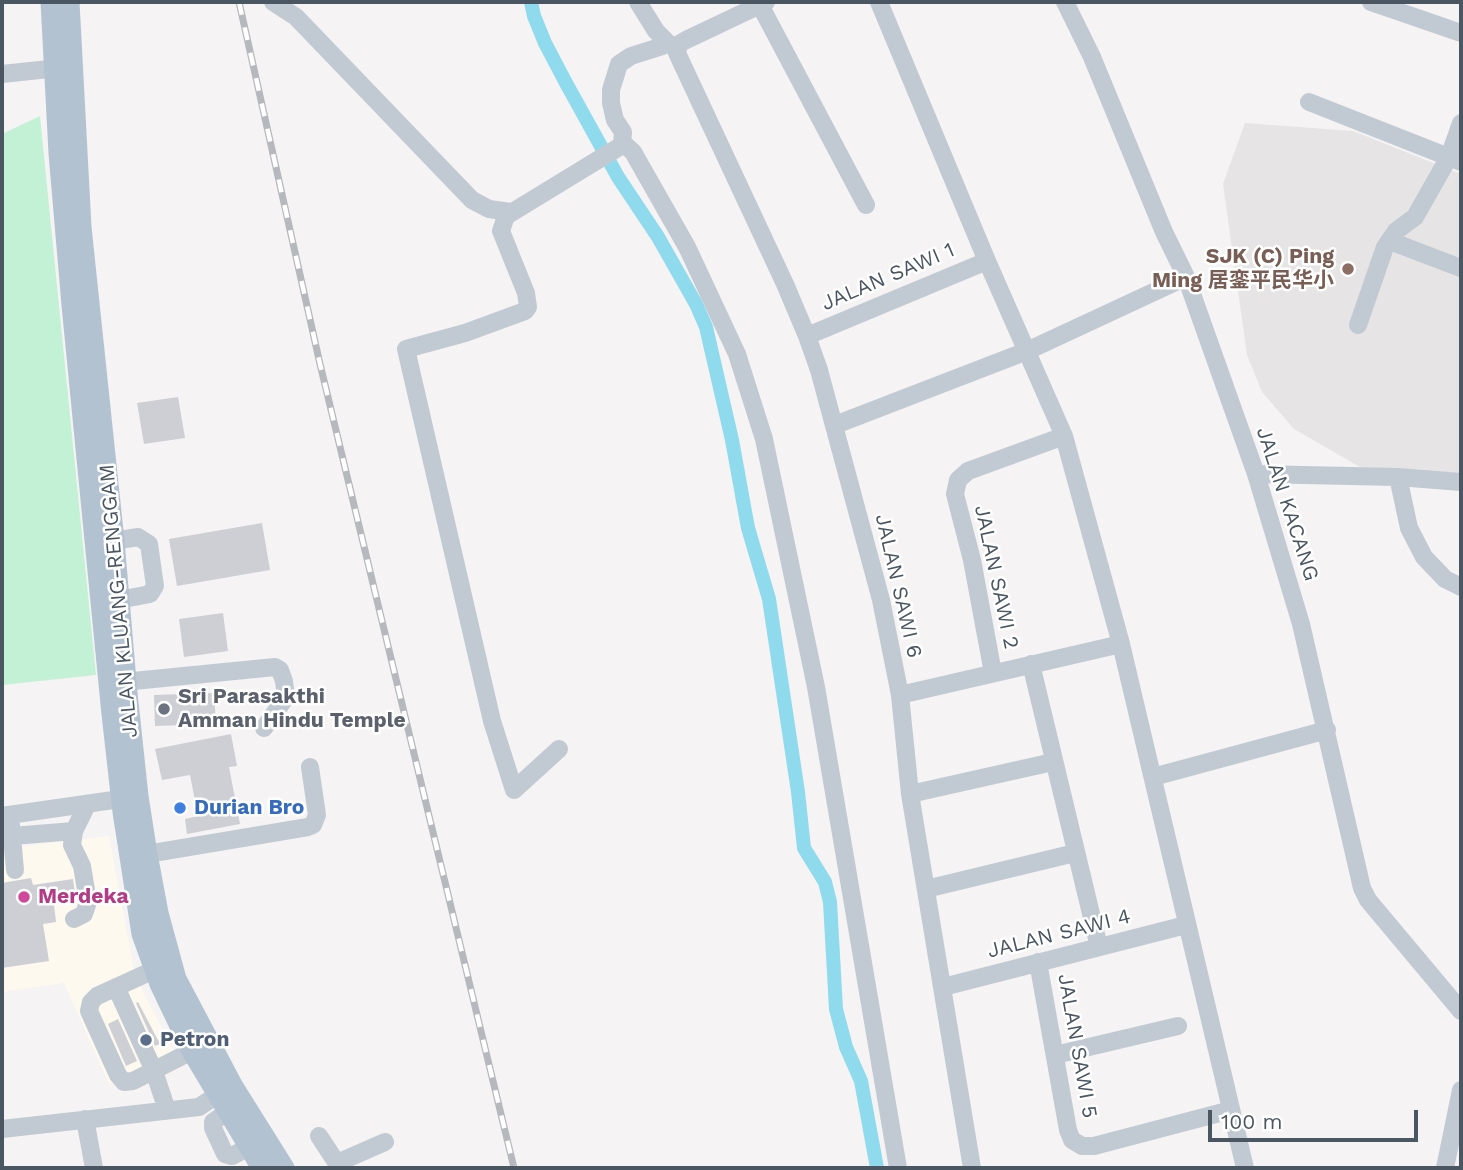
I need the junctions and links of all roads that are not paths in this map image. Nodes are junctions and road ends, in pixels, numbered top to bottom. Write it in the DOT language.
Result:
graph roads {
  1 [pos="51,2"];
  2 [pos="69,2"];
  3 [pos="273,2"];
  4 [pos="638,2"];
  5 [pos="878,2"];
  6 [pos="1065,2"];
  7 [pos="1371,2"];
  8 [pos="763,3"];
  9 [pos="1461,33"];
  10 [pos="675,45"];
  11 [pos="63,67"];
  12 [pos="2,74"];
  13 [pos="1308,102"];
  14 [pos="1461,123"];
  15 [pos="612,150"];
  16 [pos="1455,160"];
  17 [pos="866,205"];
  18 [pos="511,212"];
  19 [pos="1390,241"];
  20 [pos="987,261"];
  21 [pos="1461,268"];
  22 [pos="1185,277"];
  23 [pos="1358,325"];
  24 [pos="807,336"];
  25 [pos="1027,351"];
  26 [pos="835,425"];
  27 [pos="1064,436"];
  28 [pos="1256,474"];
  29 [pos="1398,477"];
  30 [pos="1461,482"];
  31 [pos="114,541"];
  32 [pos="1461,587"];
  33 [pos="111,601"];
  34 [pos="1121,644"];
  35 [pos="1031,664"];
  36 [pos="993,673"];
  37 [pos="118,682"];
  38 [pos="900,695"];
  39 [pos="264,727"];
  40 [pos="1327,730"];
  41 [pos="559,749"];
  42 [pos="1053,762"];
  43 [pos="310,766"];
  44 [pos="1153,776"];
  45 [pos="910,794"];
  46 [pos="130,798"];
  47 [pos="87,805"];
  48 [pos="6,815"];
  49 [pos="74,831"];
  50 [pos="12,836"];
  51 [pos="1075,853"];
  52 [pos="147,854"];
  53 [pos="15,870"];
  54 [pos="926,889"];
  55 [pos="74,919"];
  56 [pos="1186,925"];
  57 [pos="1099,947"];
  58 [pos="1038,962"];
  59 [pos="155,971"];
  60 [pos="116,987"];
  61 [pos="943,987"];
  62 [pos="1461,1011"];
  63 [pos="1178,1026"];
  64 [pos="192,1051"];
  65 [pos="1055,1055"];
  66 [pos="153,1071"];
  67 [pos="1461,1090"];
  68 [pos="226,1097"];
  69 [pos="167,1110"];
  70 [pos="1231,1110"];
  71 [pos="85,1119"];
  72 [pos="2,1129"];
  73 [pos="319,1136"];
  74 [pos="385,1142"];
  75 [pos="339,1166"];
  76 [pos="94,1168"];
  77 [pos="262,1168"];
  78 [pos="284,1168"];
  79 [pos="898,1168"];
  80 [pos="972,1168"];
  81 [pos="1245,1168"];
  82 [pos="1445,1168"];
  1 -- 11 [label="main road, JALAN KLUANG-RENGGAM"];
  2 -- 11 [label="main road, JALAN KLUANG-RENGGAM"];
  3 -- 18 [label="street"];
  4 -- 10 [label="street, JALAN SAWI 6"];
  5 -- 20 [label="street"];
  6 -- 22 [label="street, JALAN KACANG"];
  7 -- 9 [label="street"];
  8 -- 10 [label="street"];
  8 -- 17 [label="street"];
  10 -- 15 [label="street"];
  10 -- 24 [label="street, JALAN SAWI 6"];
  11 -- 12 [label="street"];
  11 -- 31 [label="main road, JALAN KLUANG-RENGGAM"];
  11 -- 33 [label="main road, JALAN KLUANG-RENGGAM"];
  13 -- 16 [label="street"];
  14 -- 16 [label="street"];
  15 -- 18 [label="street"];
  15 -- 79 [label="street"];
  16 -- 19 [label="street"];
  18 -- 41 [label="street"];
  19 -- 21 [label="street"];
  19 -- 23 [label="street"];
  20 -- 24 [label="street, JALAN SAWI 1"];
  20 -- 25 [label="street"];
  22 -- 25 [label="street"];
  22 -- 28 [label="street, JALAN KACANG"];
  24 -- 26 [label="street, JALAN SAWI 6"];
  25 -- 26 [label="street"];
  25 -- 27 [label="street"];
  26 -- 38 [label="street, JALAN SAWI 6"];
  27 -- 34 [label="street"];
  27 -- 36 [label="street, JALAN SAWI 2"];
  28 -- 29 [label="street"];
  28 -- 40 [label="street, JALAN KACANG"];
  29 -- 30 [label="street"];
  29 -- 32 [label="street"];
  31 -- 33 [label="main road, JALAN KLUANG-RENGGAM"];
  31 -- 33 [label="street"];
  33 -- 37 [label="main road, JALAN KLUANG-RENGGAM"];
  34 -- 35 [label="street"];
  34 -- 44 [label="street"];
  35 -- 36 [label="street"];
  35 -- 42 [label="street"];
  36 -- 38 [label="street"];
  37 -- 39 [label="street"];
  37 -- 46 [label="main road, JALAN KLUANG-RENGGAM"];
  38 -- 45 [label="street, JALAN SAWI 6"];
  40 -- 44 [label="street"];
  40 -- 62 [label="street, JALAN KACANG"];
  42 -- 45 [label="street"];
  42 -- 51 [label="street"];
  43 -- 52 [label="street"];
  44 -- 56 [label="street"];
  45 -- 54 [label="street, JALAN SAWI 6"];
  46 -- 47 [label="street"];
  46 -- 52 [label="main road, JALAN KLUANG-RENGGAM"];
  46 -- 59 [label="main road, JALAN KLUANG-RENGGAM"];
  47 -- 48 [label="street"];
  47 -- 49 [label="street"];
  48 -- 50 [label="street"];
  49 -- 50 [label="street"];
  49 -- 55 [label="street"];
  50 -- 53 [label="street"];
  51 -- 54 [label="street"];
  51 -- 57 [label="street"];
  52 -- 68 [label="main road, JALAN KLUANG-RENGGAM"];
  54 -- 61 [label="street, JALAN SAWI 6"];
  56 -- 57 [label="street, JALAN SAWI 4"];
  56 -- 70 [label="street"];
  57 -- 58 [label="street, JALAN SAWI 4"];
  58 -- 61 [label="street, JALAN SAWI 4"];
  58 -- 65 [label="street, JALAN SAWI 5"];
  59 -- 60 [label="street"];
  59 -- 64 [label="main road, JALAN KLUANG-RENGGAM"];
  60 -- 66 [label="street"];
  60 -- 66 [label="street"];
  61 -- 80 [label="street, JALAN SAWI 6"];
  63 -- 65 [label="street"];
  64 -- 66 [label="street"];
  64 -- 68 [label="main road, JALAN KLUANG-RENGGAM"];
  65 -- 70 [label="street, JALAN SAWI 5"];
  66 -- 69 [label="street"];
  67 -- 82 [label="street"];
  68 -- 69 [label="street"];
  68 -- 77 [label="main road, JALAN KLUANG-RENGGAM"];
  68 -- 78 [label="main road, JALAN KLUANG-RENGGAM"];
  69 -- 71 [label="street"];
  70 -- 81 [label="street"];
  71 -- 72 [label="street"];
  71 -- 76 [label="street"];
  73 -- 75 [label="street"];
  74 -- 75 [label="street"];
}
